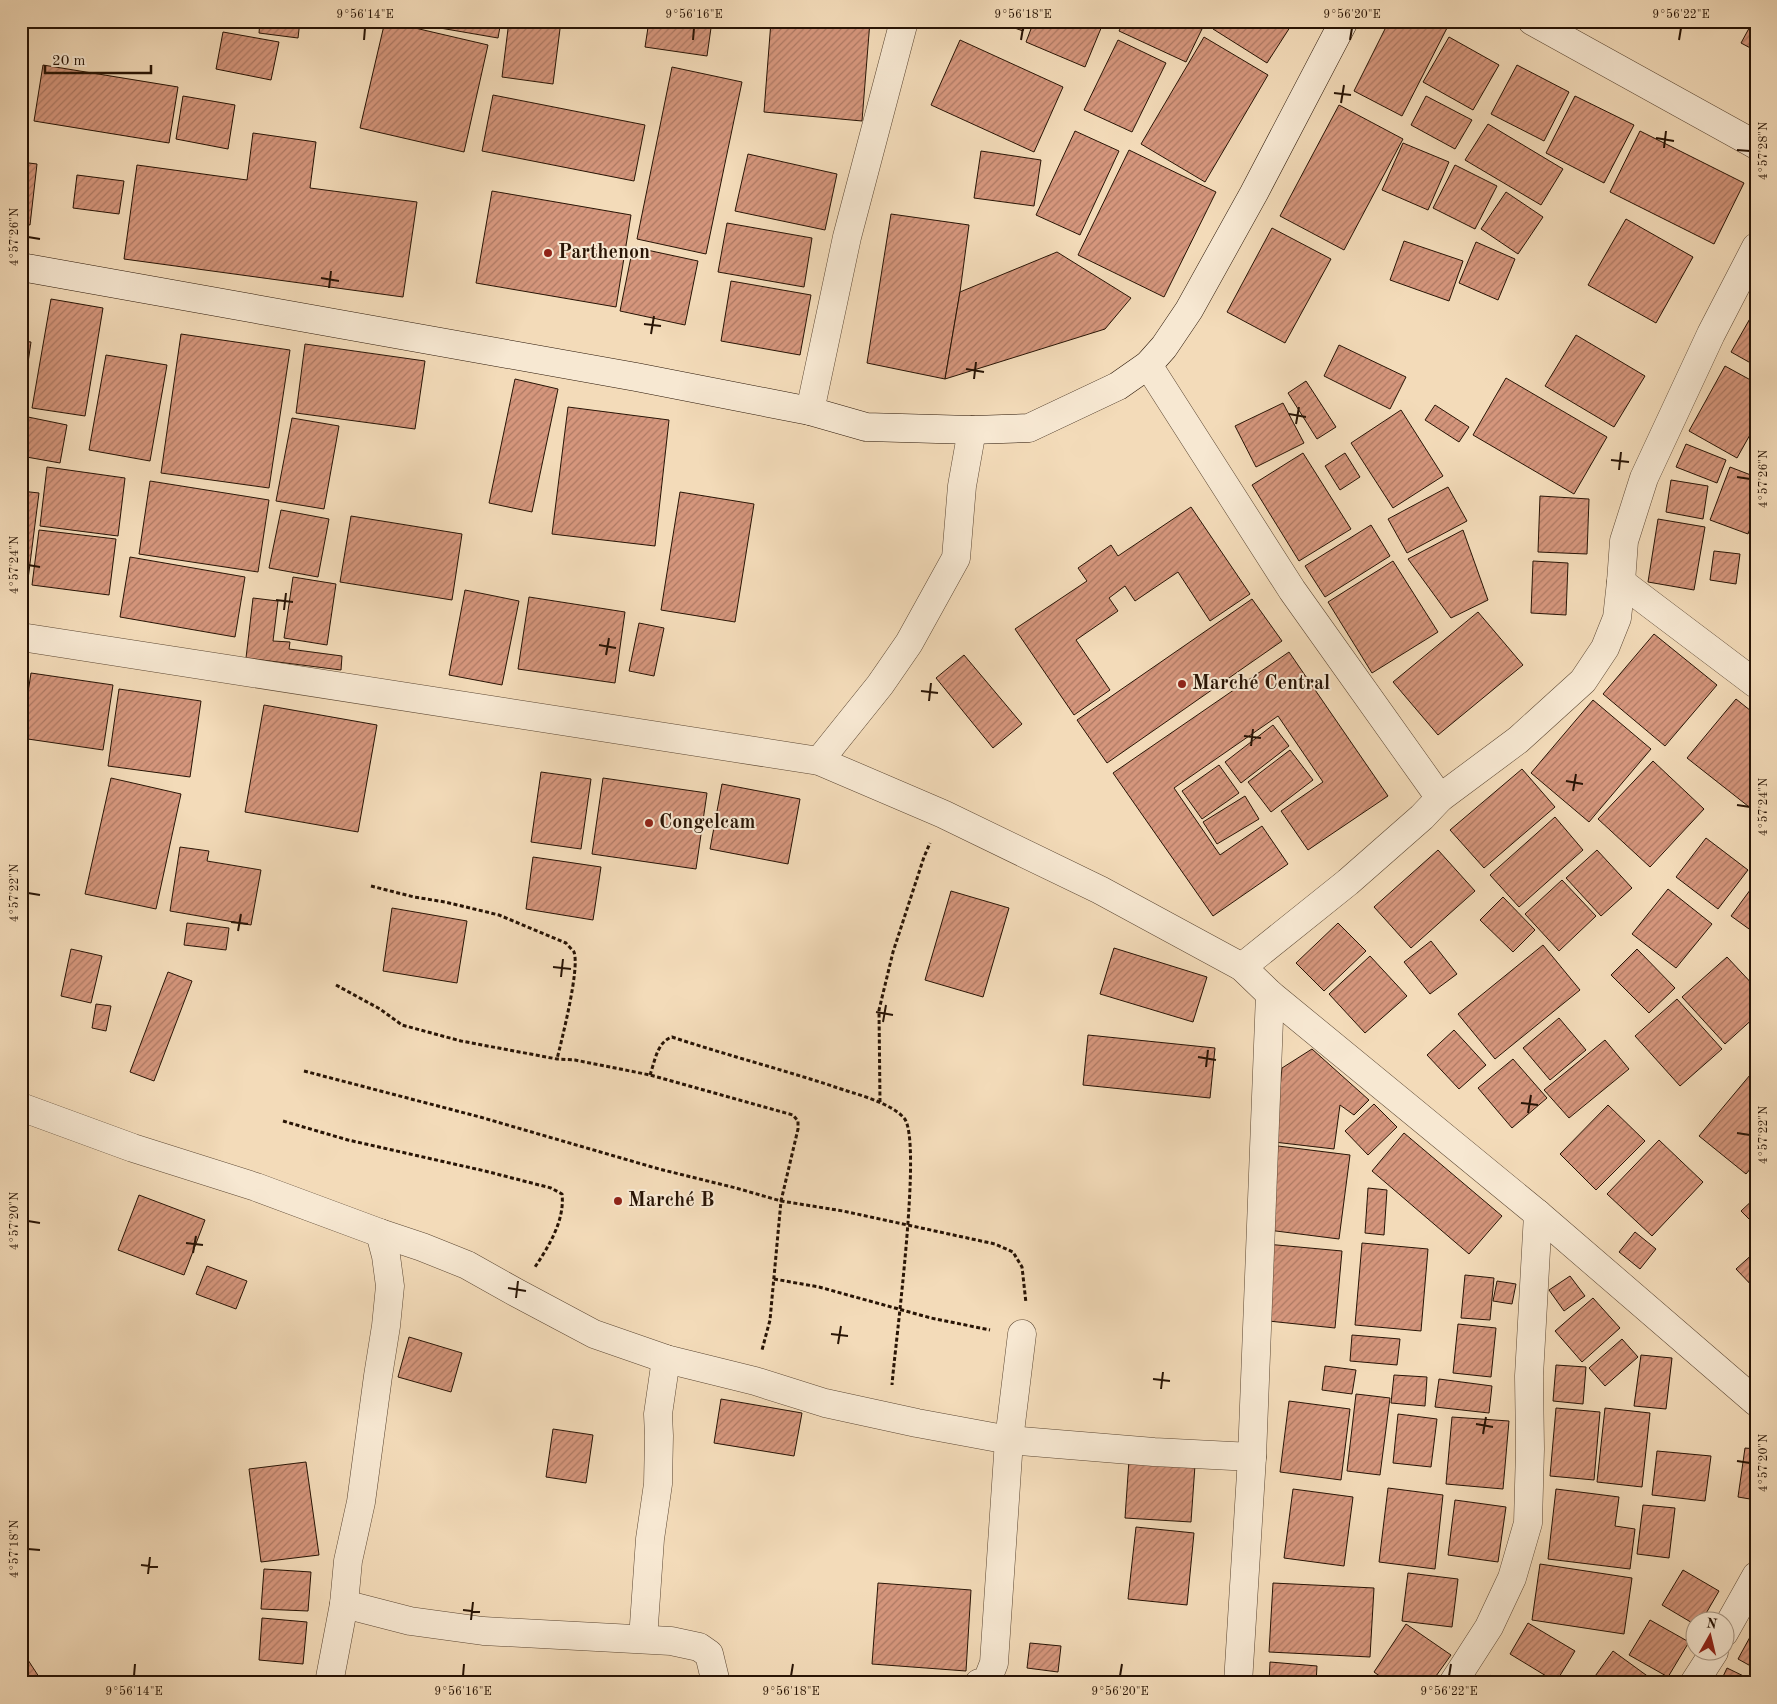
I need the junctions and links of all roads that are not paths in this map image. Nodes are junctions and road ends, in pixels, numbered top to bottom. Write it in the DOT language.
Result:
graph roads {
  1 [pos="904,21"];
  2 [pos="1344,21"];
  3 [pos="1532,21"];
  4 [pos="1756,146"];
  5 [pos="1756,247"];
  6 [pos="21,267"];
  7 [pos="1148,365"];
  8 [pos="810,411"];
  9 [pos="972,430"];
  10 [pos="1622,582"];
  11 [pos="21,637"];
  12 [pos="1756,684"];
  13 [pos="819,760"];
  14 [pos="1440,798"];
  15 [pos="1242,967"];
  16 [pos="1270,994"];
  17 [pos="21,1107"];
  18 [pos="1538,1214"];
  19 [pos="380,1234"];
  20 [pos="1022,1334"];
  21 [pos="666,1359"];
  22 [pos="1751,1391"];
  23 [pos="1008,1440"];
  24 [pos="1252,1457"];
  25 [pos="1756,1576"];
  26 [pos="344,1604"];
  27 [pos="1734,1615"];
  28 [pos="643,1639"];
  29 [pos="1708,1662"];
  30 [pos="329,1683"];
  31 [pos="716,1683"];
  32 [pos="979,1683"];
  33 [pos="1238,1683"];
  34 [pos="1453,1683"];
  35 [pos="1694,1683"];
  1 -- 8 [label="street"];
  2 -- 7 [label="street"];
  3 -- 4 [label="street"];
  5 -- 10 [label="street"];
  6 -- 8 [label="street"];
  7 -- 9 [label="street"];
  7 -- 14 [label="street"];
  8 -- 9 [label="street"];
  9 -- 13 [label="street"];
  10 -- 12 [label="street"];
  10 -- 14 [label="street"];
  11 -- 13 [label="street"];
  13 -- 15 [label="street"];
  14 -- 15 [label="street"];
  15 -- 16 [label="street"];
  16 -- 18 [label="street"];
  16 -- 24 [label="street"];
  17 -- 19 [label="street"];
  18 -- 22 [label="street"];
  18 -- 34 [label="street"];
  19 -- 21 [label="street"];
  19 -- 26 [label="street"];
  20 -- 23 [label="street"];
  21 -- 23 [label="street"];
  21 -- 28 [label="street"];
  23 -- 24 [label="street"];
  23 -- 32 [label="street"];
  24 -- 33 [label="street"];
  25 -- 27 [label="street"];
  26 -- 28 [label="street"];
  26 -- 30 [label="street"];
  28 -- 31 [label="street"];
  29 -- 35 [label="street"];
}
